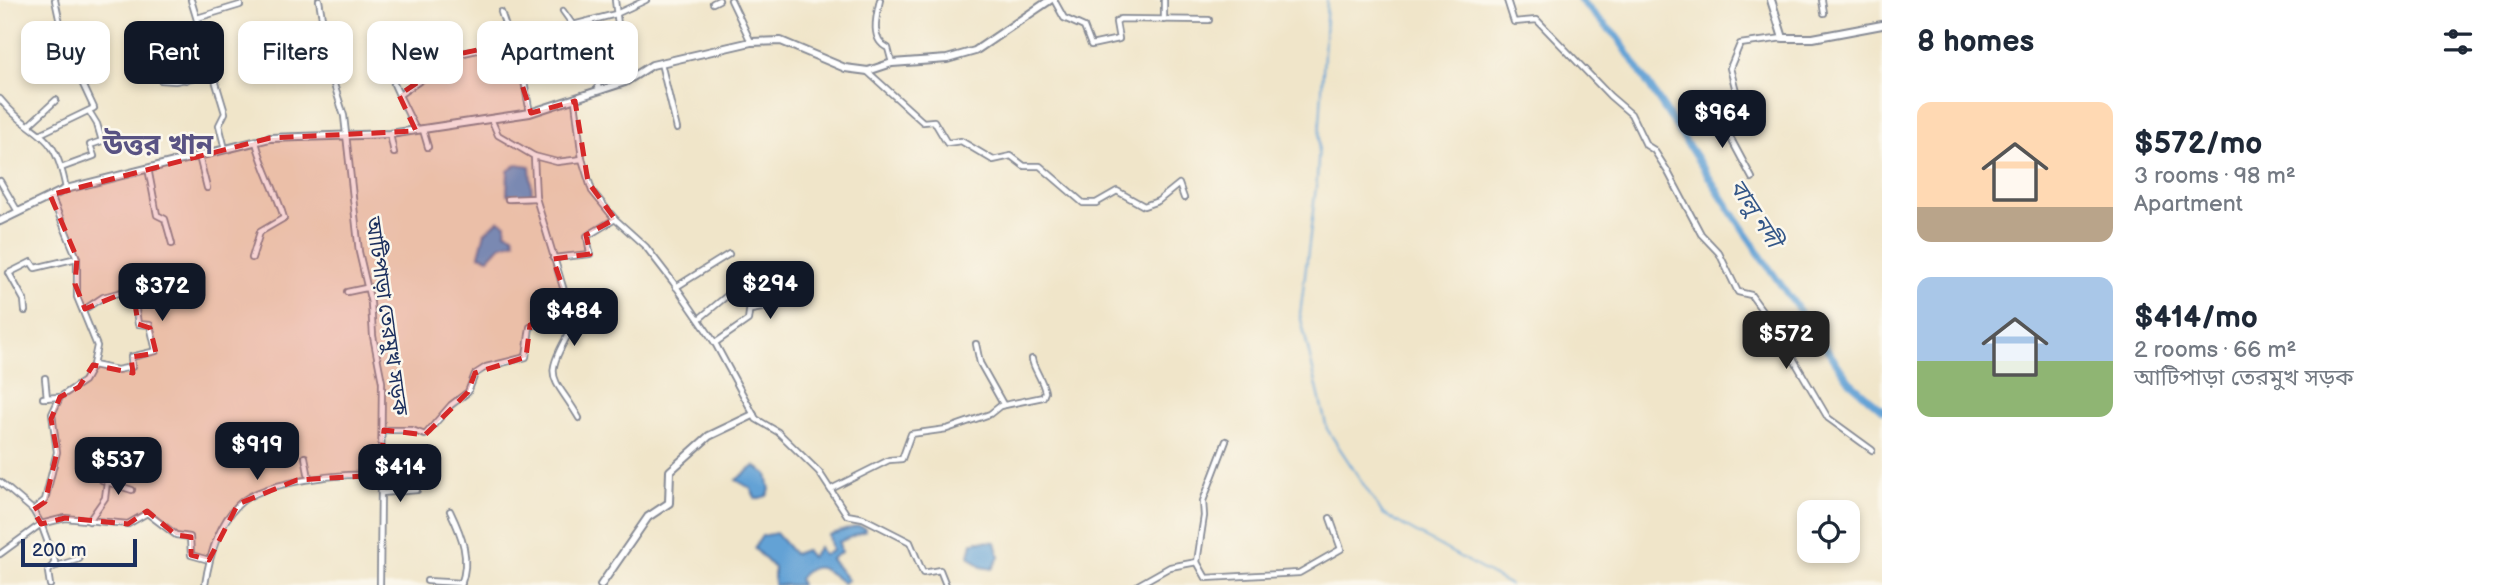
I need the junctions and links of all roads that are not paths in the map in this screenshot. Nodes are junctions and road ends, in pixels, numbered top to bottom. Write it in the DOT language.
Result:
graph roads {
  1 [pos="55,0"];
  2 [pos="191,0"];
  3 [pos="319,0"];
  4 [pos="615,0"];
  5 [pos="646,0"];
  6 [pos="731,0"];
  7 [pos="880,0"];
  8 [pos="1052,0"];
  9 [pos="1164,0"];
  10 [pos="1507,0"];
  11 [pos="1771,0"];
  12 [pos="1822,0"];
  13 [pos="240,5"];
  14 [pos="562,11"];
  15 [pos="501,12"];
  16 [pos="1824,13"];
  17 [pos="616,14"];
  18 [pos="197,18"];
  19 [pos="1164,20"];
  20 [pos="1209,20"];
  21 [pos="198,21"];
  22 [pos="503,21"];
  23 [pos="617,21"];
  24 [pos="1882,25"];
  25 [pos="1783,38"];
  26 [pos="751,43"];
  27 [pos="477,50"];
  28 [pos="661,63"];
  29 [pos="892,63"];
  30 [pos="867,71"];
  31 [pos="638,74"];
  32 [pos="216,84"];
  33 [pos="394,84"];
  34 [pos="525,84"];
  35 [pos="598,84"];
  36 [pos="619,84"];
  37 [pos="599,91"];
  38 [pos="399,95"];
  39 [pos="0,99"];
  40 [pos="56,100"];
  41 [pos="575,101"];
  42 [pos="89,111"];
  43 [pos="530,113"];
  44 [pos="1740,116"];
  45 [pos="492,121"];
  46 [pos="30,124"];
  47 [pos="1745,125"];
  48 [pos="677,129"];
  49 [pos="420,130"];
  50 [pos="42,133"];
  51 [pos="390,134"];
  52 [pos="347,136"];
  53 [pos="256,142"];
  54 [pos="428,147"];
  55 [pos="225,149"];
  56 [pos="394,153"];
  57 [pos="199,156"];
  58 [pos="534,156"];
  59 [pos="582,159"];
  60 [pos="61,168"];
  61 [pos="147,168"];
  62 [pos="1752,178"];
  63 [pos="0,181"];
  64 [pos="207,188"];
  65 [pos="66,189"];
  66 [pos="50,195"];
  67 [pos="508,198"];
  68 [pos="536,198"];
  69 [pos="1184,198"];
  70 [pos="17,210"];
  71 [pos="615,219"];
  72 [pos="0,221"];
  73 [pos="172,244"];
  74 [pos="729,254"];
  75 [pos="77,258"];
  76 [pos="252,258"];
  77 [pos="553,258"];
  78 [pos="760,283"];
  79 [pos="676,287"];
  80 [pos="366,288"];
  81 [pos="347,292"];
  82 [pos="565,294"];
  83 [pos="729,294"];
  84 [pos="783,304"];
  85 [pos="85,309"];
  86 [pos="751,310"];
  87 [pos="25,311"];
  88 [pos="699,318"];
  89 [pos="715,343"];
  90 [pos="976,344"];
  91 [pos="1032,359"];
  92 [pos="93,365"];
  93 [pos="45,378"];
  94 [pos="60,397"];
  95 [pos="1004,405"];
  96 [pos="753,415"];
  97 [pos="579,418"];
  98 [pos="384,430"];
  99 [pos="1226,441"];
  100 [pos="1872,450"];
  101 [pos="305,457"];
  102 [pos="380,475"];
  103 [pos="309,478"];
  104 [pos="0,482"];
  105 [pos="833,488"];
  106 [pos="132,489"];
  107 [pos="417,490"];
  108 [pos="381,493"];
  109 [pos="33,510"];
  110 [pos="450,511"];
  111 [pos="1330,518"];
  112 [pos="89,521"];
  113 [pos="41,524"];
  114 [pos="0,555"];
  115 [pos="79,559"];
  116 [pos="209,561"];
  117 [pos="1197,562"];
  118 [pos="49,569"];
  119 [pos="426,581"];
  120 [pos="462,584"];
  121 [pos="50,585"];
  122 [pos="205,585"];
  123 [pos="380,585"];
  124 [pos="601,585"];
  125 [pos="946,585"];
  126 [pos="1138,585"];
  1 -- 42 [label="street"];
  2 -- 18 [label="street"];
  3 -- 52 [label="street, আটিপাড়া তেরমুখ সড়ক"];
  4 -- 17 [label="street"];
  5 -- 17 [label="street"];
  6 -- 26 [label="street"];
  7 -- 29 [label="street"];
  8 -- 19 [label="street"];
  8 -- 29 [label="main road"];
  9 -- 19 [label="street"];
  10 -- 100 [label="street"];
  11 -- 25 [label="main road"];
  12 -- 16 [label="street"];
  13 -- 18 [label="street"];
  14 -- 17 [label="street"];
  15 -- 22 [label="street"];
  17 -- 23 [label="street"];
  18 -- 21 [label="street"];
  19 -- 20 [label="street"];
  24 -- 25 [label="main road"];
  25 -- 44 [label="street"];
  26 -- 28 [label="main road"];
  26 -- 30 [label="main road"];
  27 -- 38 [label="street"];
  28 -- 31 [label="main road"];
  28 -- 48 [label="street"];
  29 -- 30 [label="main road"];
  30 -- 69 [label="street"];
  32 -- 55 [label="street"];
  33 -- 38 [label="street"];
  34 -- 43 [label="street"];
  35 -- 37 [label="street"];
  36 -- 37 [label="main road"];
  37 -- 41 [label="main road"];
  38 -- 49 [label="street"];
  39 -- 46 [label="street"];
  40 -- 46 [label="street"];
  41 -- 43 [label="main road"];
  41 -- 59 [label="street"];
  42 -- 50 [label="street"];
  42 -- 60 [label="street"];
  43 -- 45 [label="main road"];
  44 -- 47 [label="street"];
  44 -- 62 [label="street"];
  45 -- 49 [label="main road"];
  45 -- 58 [label="street"];
  46 -- 50 [label="street"];
  49 -- 51 [label="main road"];
  49 -- 54 [label="street"];
  50 -- 60 [label="street"];
  51 -- 52 [label="main road"];
  51 -- 56 [label="street"];
  52 -- 53 [label="main road"];
  52 -- 80 [label="street, আটিপাড়া তেরমুখ সড়ক"];
  53 -- 55 [label="main road"];
  53 -- 76 [label="street"];
  55 -- 57 [label="main road"];
  57 -- 61 [label="main road"];
  57 -- 64 [label="street"];
  58 -- 59 [label="street"];
  58 -- 68 [label="street"];
  59 -- 71 [label="street"];
  60 -- 65 [label="street"];
  61 -- 65 [label="main road"];
  61 -- 73 [label="street"];
  63 -- 70 [label="street"];
  65 -- 66 [label="main road"];
  66 -- 70 [label="main road"];
  66 -- 75 [label="street"];
  67 -- 68 [label="street"];
  68 -- 77 [label="street"];
  70 -- 72 [label="main road"];
  71 -- 77 [label="street"];
  71 -- 79 [label="street"];
  74 -- 79 [label="street"];
  75 -- 85 [label="street"];
  75 -- 87 [label="street"];
  77 -- 82 [label="street"];
  78 -- 86 [label="street"];
  79 -- 88 [label="street"];
  80 -- 81 [label="street"];
  80 -- 98 [label="street, আটিপাড়া তেরমুখ সড়ক"];
  82 -- 97 [label="street"];
  82 -- 98 [label="street"];
  83 -- 88 [label="street"];
  84 -- 86 [label="street"];
  85 -- 92 [label="street"];
  85 -- 92 [label="street"];
  86 -- 89 [label="street"];
  88 -- 89 [label="street"];
  89 -- 96 [label="street"];
  90 -- 95 [label="street"];
  91 -- 95 [label="street"];
  92 -- 94 [label="street"];
  93 -- 94 [label="street"];
  94 -- 109 [label="street"];
  95 -- 105 [label="street"];
  96 -- 105 [label="street"];
  96 -- 124 [label="main road"];
  98 -- 102 [label="street, আটিপাড়া তেরমুখ সড়ক"];
  99 -- 117 [label="street"];
  101 -- 103 [label="street"];
  102 -- 103 [label="street"];
  102 -- 108 [label="street, আটিপাড়া তেরমুখ সড়ক"];
  103 -- 116 [label="street"];
  104 -- 109 [label="street"];
  105 -- 125 [label="street"];
  106 -- 112 [label="street"];
  107 -- 108 [label="street"];
  108 -- 123 [label="street, আটিপাড়া তেরমুখ সড়ক"];
  109 -- 113 [label="street"];
  110 -- 120 [label="street"];
  111 -- 117 [label="street"];
  112 -- 113 [label="street"];
  112 -- 116 [label="street"];
  113 -- 114 [label="street"];
  113 -- 118 [label="street"];
  115 -- 118 [label="street"];
  116 -- 122 [label="street"];
  117 -- 126 [label="street"];
  118 -- 121 [label="street"];
  119 -- 120 [label="street"];
}
